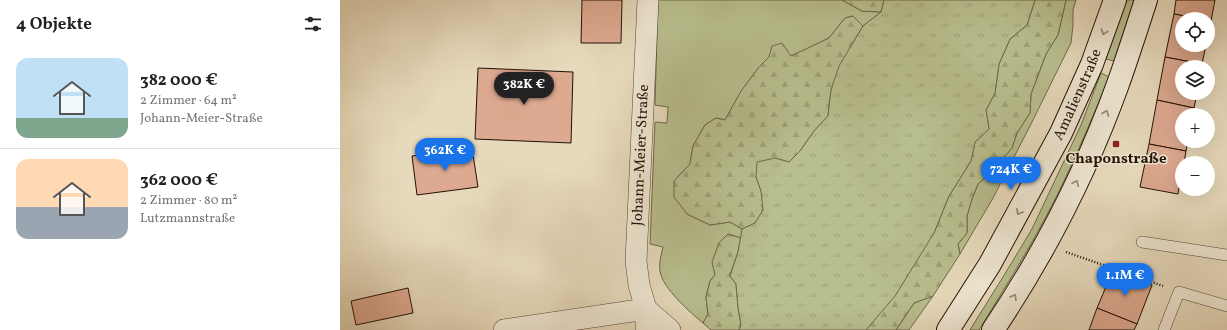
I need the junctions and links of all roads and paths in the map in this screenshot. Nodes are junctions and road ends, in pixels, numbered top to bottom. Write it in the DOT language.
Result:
graph roads {
  1 [pos="648,0"];
  2 [pos="1115,0"];
  3 [pos="1146,0"];
  4 [pos="1142,242"];
  5 [pos="1044,246"];
  6 [pos="1227,255"];
  7 [pos="1179,292"];
  8 [pos="1227,306"];
  9 [pos="646,309"];
  10 [pos="504,330"];
  11 [pos="646,330"];
  12 [pos="670,330"];
  13 [pos="948,330"];
  14 [pos="993,330"];
  15 [pos="1164,330"];
  1 -- 9 [label="street, Johann-Meier-Straße"];
  2 -- 13 [label="main road, Amalienstraße, one-way"];
  5 -- 3 [label="main road, Amalienstraße, one-way"];
  4 -- 6 [label="lane"];
  5 -- 7 [label="path"];
  14 -- 5 [label="main road, Amalienstraße, one-way"];
  7 -- 8 [label="lane"];
  7 -- 15 [label="lane"];
  9 -- 10 [label="street"];
  9 -- 11 [label="street, Johann-Meier-Straße"];
  9 -- 12 [label="street"];
}
